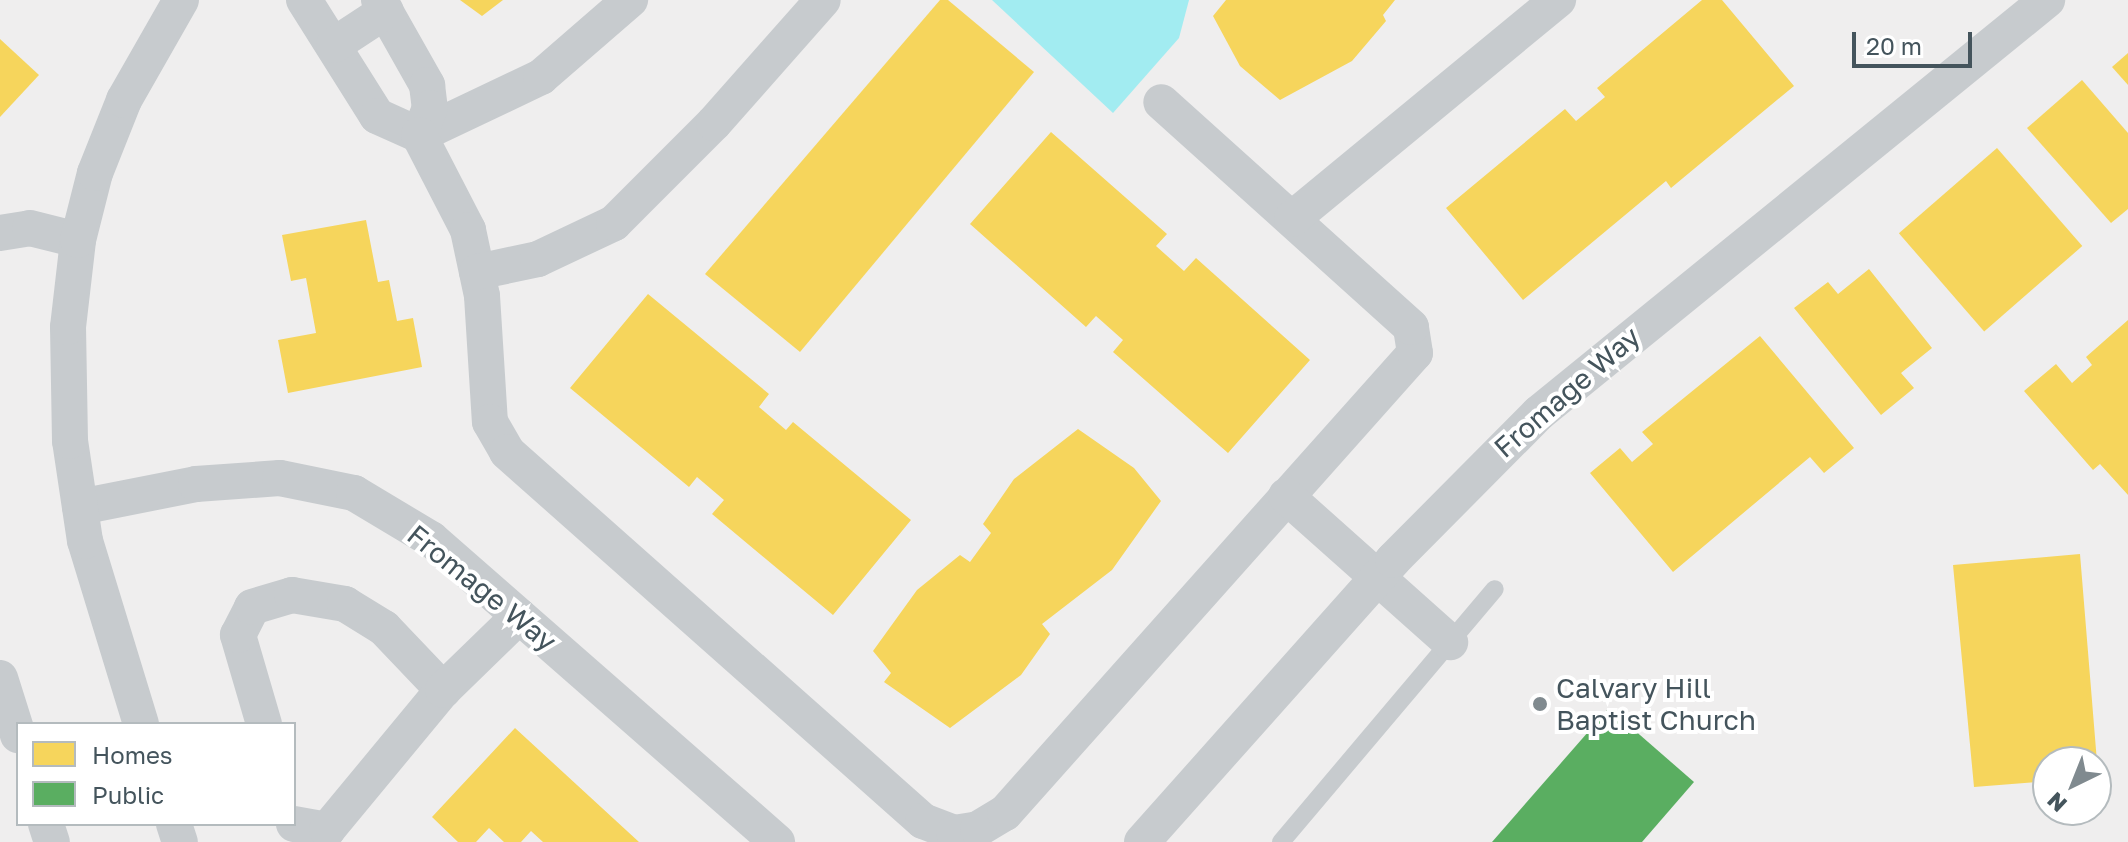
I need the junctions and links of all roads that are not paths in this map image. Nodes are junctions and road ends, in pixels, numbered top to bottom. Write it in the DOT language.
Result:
graph roads {
  1 [pos="181,0"];
  2 [pos="304,0"];
  3 [pos="630,0"];
  4 [pos="823,0"];
  5 [pos="1558,0"];
  6 [pos="2047,0"];
  7 [pos="383,6"];
  8 [pos="334,45"];
  9 [pos="1161,102"];
  10 [pos="419,135"];
  11 [pos="1292,219"];
  12 [pos="0,233"];
  13 [pos="78,240"];
  14 [pos="477,272"];
  15 [pos="1286,496"];
  16 [pos="80,507"];
  17 [pos="1378,576"];
  18 [pos="1495,589"];
  19 [pos="519,616"];
  20 [pos="1450,642"];
  21 [pos="443,690"];
  22 [pos="2,692"];
  23 [pos="140,722"];
  24 [pos="263,722"];
  25 [pos="16,730"];
  26 [pos="296,824"];
  27 [pos="777,842"];
  28 [pos="1142,842"];
  29 [pos="1281,842"];
  1 -- 13 [label="street"];
  2 -- 8 [label="street"];
  3 -- 10 [label="street"];
  4 -- 14 [label="street"];
  5 -- 11 [label="street"];
  6 -- 17 [label="street, Fromage Way"];
  7 -- 8 [label="street"];
  7 -- 10 [label="street"];
  8 -- 10 [label="street"];
  9 -- 11 [label="street"];
  10 -- 14 [label="street"];
  11 -- 15 [label="street"];
  12 -- 13 [label="street"];
  13 -- 16 [label="street"];
  14 -- 15 [label="street"];
  15 -- 17 [label="street"];
  16 -- 19 [label="street, Fromage Way"];
  16 -- 23 [label="street"];
  17 -- 20 [label="street"];
  17 -- 28 [label="street, Fromage Way"];
  18 -- 20 [label="lane"];
  19 -- 21 [label="street"];
  19 -- 27 [label="street, Fromage Way"];
  20 -- 29 [label="lane"];
  21 -- 24 [label="street"];
  21 -- 26 [label="street"];
  22 -- 25 [label="street"];
}
